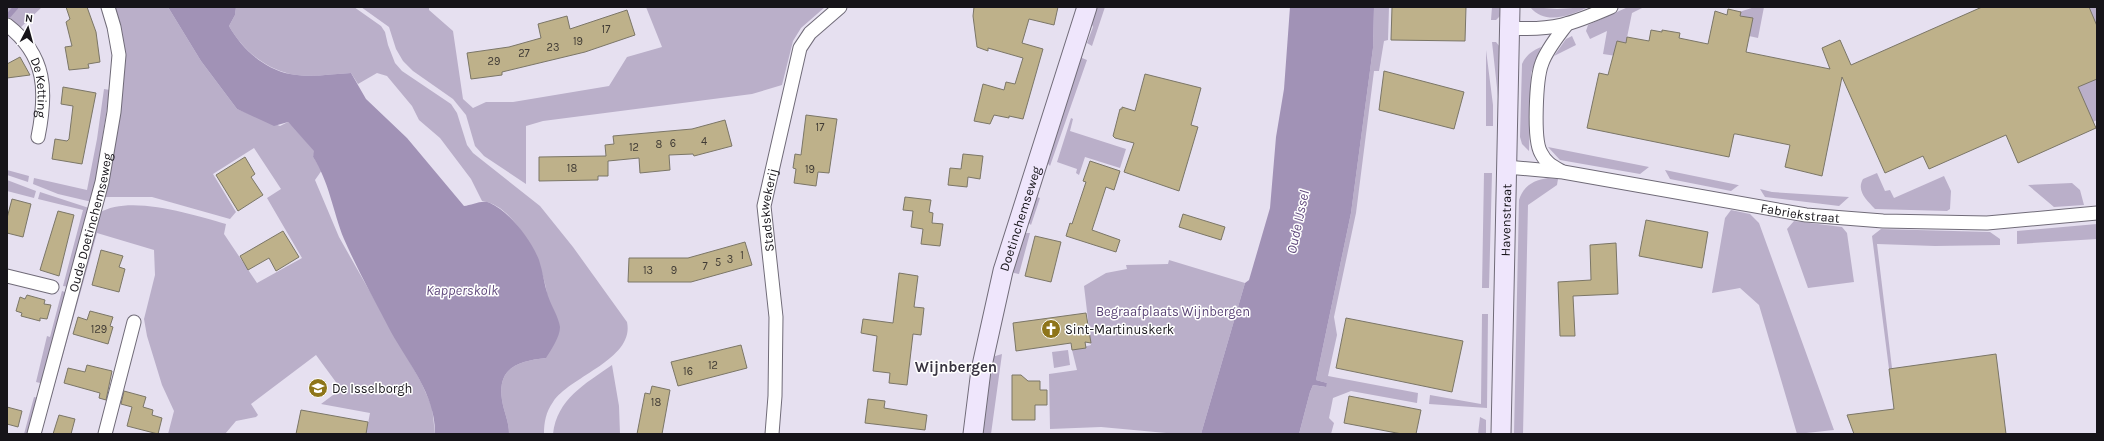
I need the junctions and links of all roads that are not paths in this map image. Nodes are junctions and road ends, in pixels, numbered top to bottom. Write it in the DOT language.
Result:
graph roads {
  1 [pos="108,7"];
  2 [pos="840,7"];
  3 [pos="1087,7"];
  4 [pos="1510,7"];
  5 [pos="1610,7"];
  6 [pos="1567,24"];
  7 [pos="7,25"];
  8 [pos="1510,28"];
  9 [pos="38,137"];
  10 [pos="1506,167"];
  11 [pos="1563,172"];
  12 [pos="2097,213"];
  13 [pos="7,276"];
  14 [pos="52,287"];
  15 [pos="134,322"];
  16 [pos="34,434"];
  17 [pos="105,434"];
  18 [pos="772,434"];
  19 [pos="973,434"];
  20 [pos="1501,434"];
  1 -- 16 [label="street, Oude Doetinchemseweg"];
  2 -- 18 [label="street, Stadskwekerij"];
  3 -- 19 [label="street, Doetinchemseweg"];
  4 -- 8 [label="street, Havenstraat"];
  5 -- 6 [label="street"];
  6 -- 8 [label="street"];
  6 -- 11 [label="street"];
  7 -- 9 [label="street, De Ketting"];
  8 -- 10 [label="street, Havenstraat"];
  10 -- 11 [label="street, Fabriekstraat"];
  10 -- 20 [label="street, Havenstraat"];
  11 -- 12 [label="street, Fabriekstraat"];
  13 -- 14 [label="street"];
  15 -- 17 [label="street"];
}
